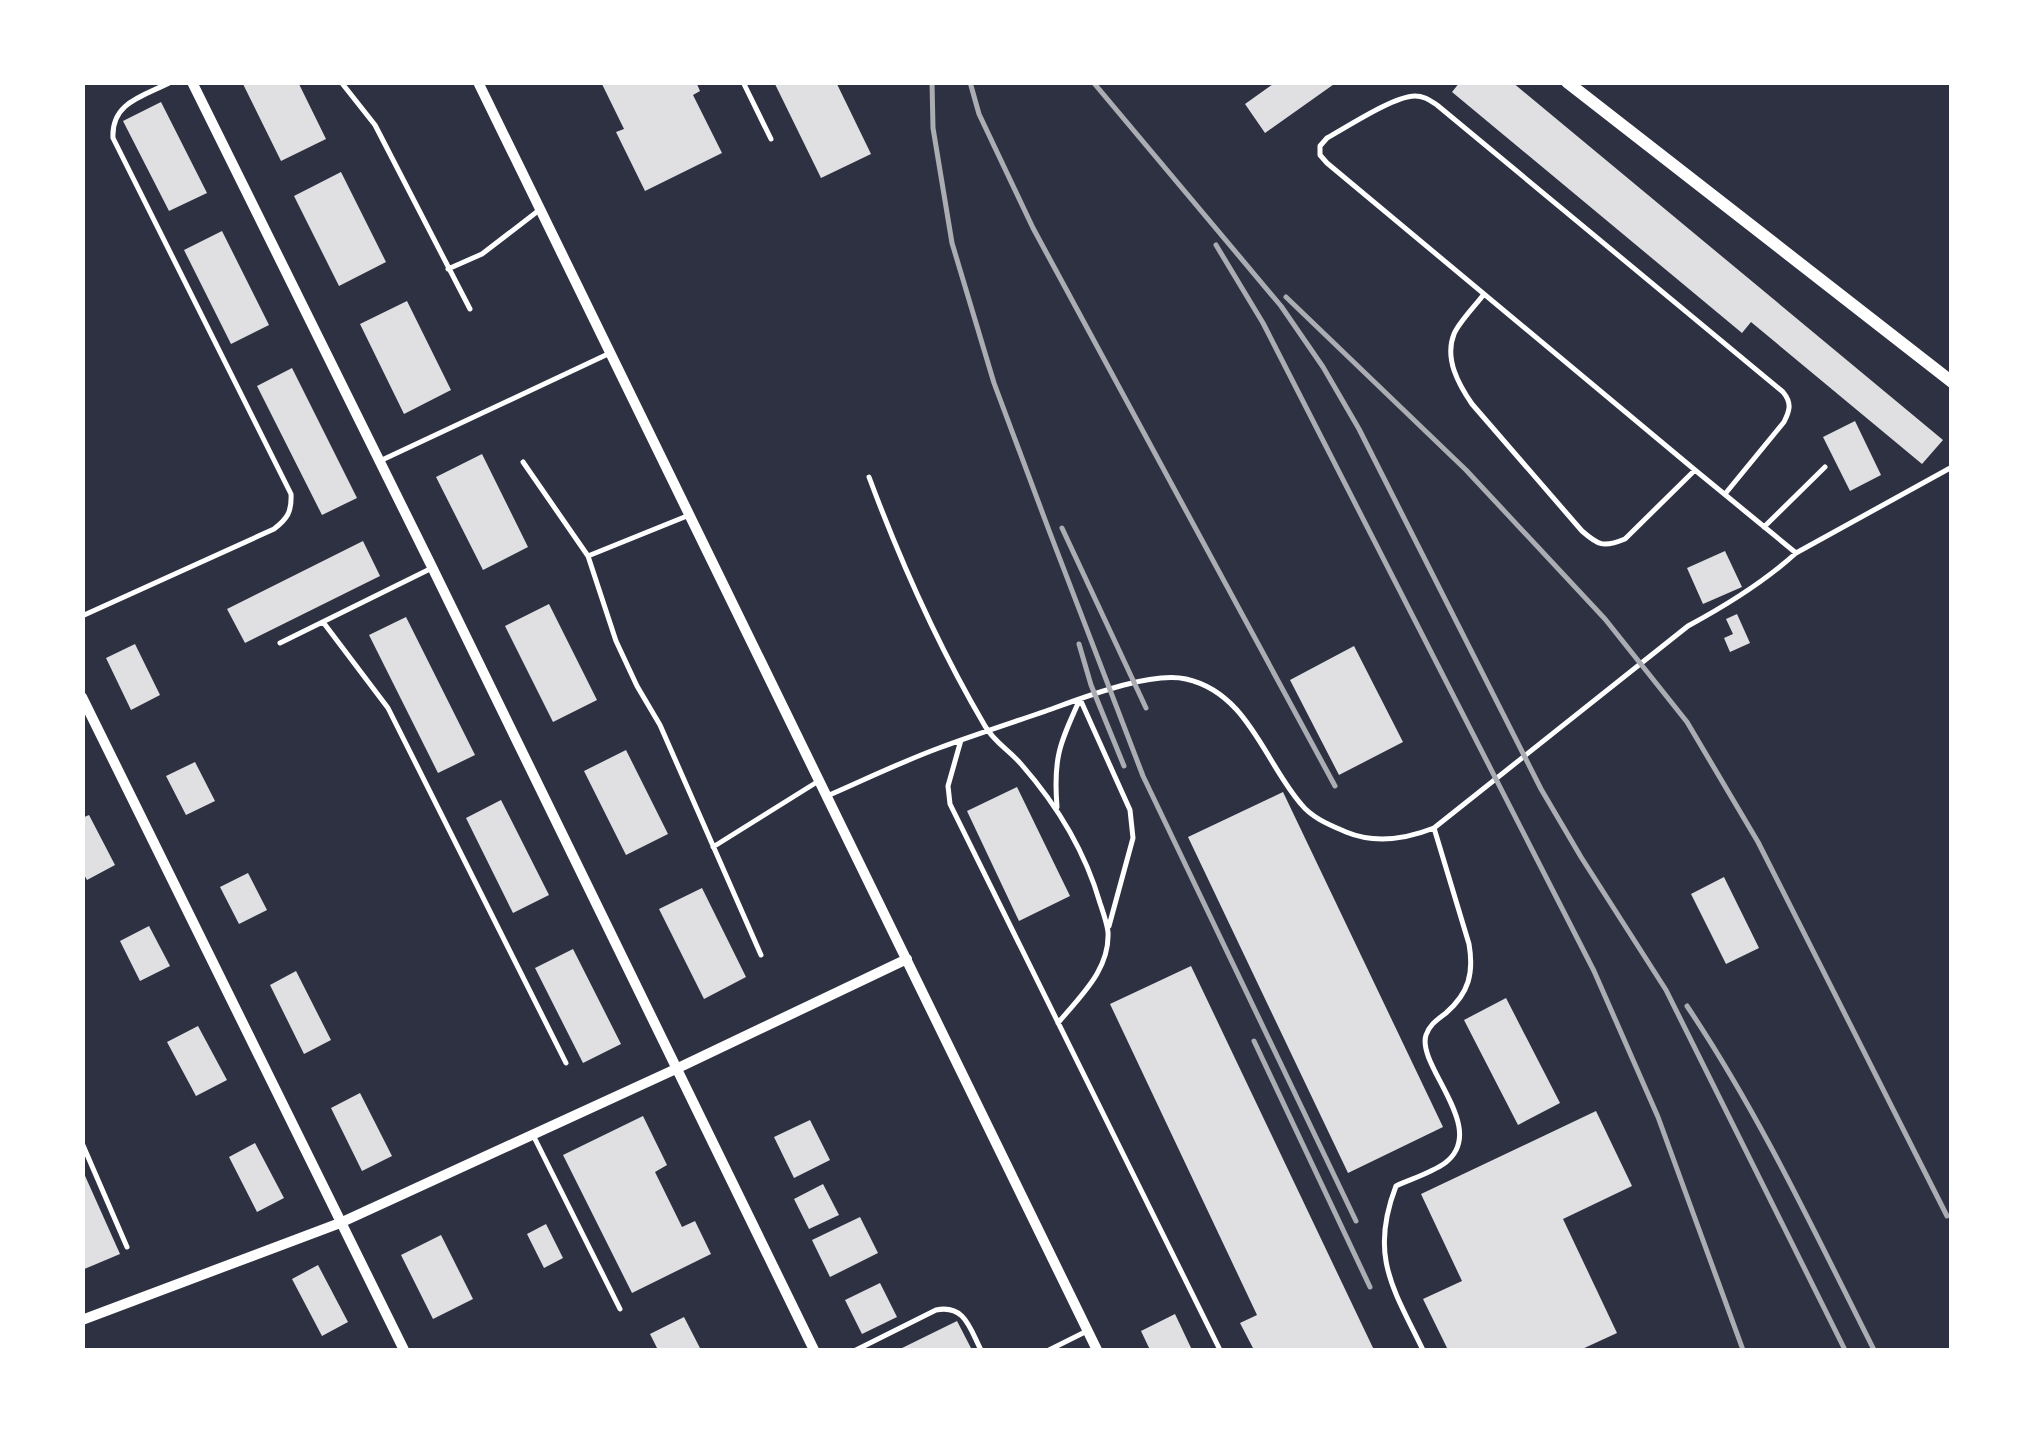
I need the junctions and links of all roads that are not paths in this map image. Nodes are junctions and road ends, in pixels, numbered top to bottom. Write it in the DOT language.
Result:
graph roads {
  1 [pos="171,82"];
  2 [pos="192,82"];
  3 [pos="341,82"];
  4 [pos="478,82"];
  5 [pos="744,82"];
  6 [pos="1567,82"];
  7 [pos="771,138"];
  8 [pos="540,210"];
  9 [pos="448,269"];
  10 [pos="1484,294"];
  11 [pos="470,310"];
  12 [pos="610,353"];
  13 [pos="1952,382"];
  14 [pos="380,461"];
  15 [pos="523,462"];
  16 [pos="1825,467"];
  17 [pos="1952,467"];
  18 [pos="1696,470"];
  19 [pos="869,476"];
  20 [pos="1724,494"];
  21 [pos="690,515"];
  22 [pos="1764,526"];
  23 [pos="1796,553"];
  24 [pos="588,556"];
  25 [pos="432,567"];
  26 [pos="82,616"];
  27 [pos="323,622"];
  28 [pos="280,644"];
  29 [pos="82,698"];
  30 [pos="1080,699"];
  31 [pos="988,731"];
  32 [pos="961,740"];
  33 [pos="819,781"];
  34 [pos="826,796"];
  35 [pos="1057,810"];
  36 [pos="1434,828"];
  37 [pos="713,847"];
  38 [pos="1108,930"];
  39 [pos="761,955"];
  40 [pos="906,959"];
  41 [pos="1058,1024"];
  42 [pos="566,1063"];
  43 [pos="678,1068"];
  44 [pos="532,1134"];
  45 [pos="82,1144"];
  46 [pos="340,1223"];
  47 [pos="128,1247"];
  48 [pos="620,1308"];
  49 [pos="82,1320"];
  50 [pos="1088,1331"];
  51 [pos="404,1350"];
  52 [pos="814,1350"];
  53 [pos="856,1350"];
  54 [pos="981,1350"];
  55 [pos="1048,1350"];
  56 [pos="1098,1350"];
  57 [pos="1220,1350"];
  58 [pos="1423,1350"];
  1 -- 26 [label="lane"];
  2 -- 14 [label="street"];
  3 -- 9 [label="lane"];
  4 -- 8 [label="street"];
  5 -- 7 [label="lane"];
  6 -- 13 [label="street"];
  8 -- 9 [label="lane"];
  8 -- 12 [label="street"];
  9 -- 11 [label="lane"];
  10 -- 18 [label="lane"];
  10 -- 18 [label="lane"];
  10 -- 20 [label="lane"];
  12 -- 14 [label="lane"];
  12 -- 21 [label="street"];
  14 -- 25 [label="street"];
  15 -- 24 [label="lane"];
  16 -- 22 [label="lane"];
  17 -- 23 [label="lane"];
  18 -- 20 [label="lane"];
  19 -- 31 [label="lane"];
  20 -- 22 [label="lane"];
  21 -- 24 [label="lane"];
  21 -- 33 [label="street"];
  22 -- 23 [label="lane"];
  23 -- 36 [label="lane"];
  24 -- 37 [label="lane"];
  25 -- 27 [label="lane"];
  25 -- 43 [label="street"];
  27 -- 28 [label="lane"];
  27 -- 42 [label="lane"];
  29 -- 46 [label="street"];
  30 -- 31 [label="lane"];
  30 -- 35 [label="lane"];
  30 -- 36 [label="lane"];
  30 -- 38 [label="lane"];
  31 -- 32 [label="lane"];
  31 -- 35 [label="lane"];
  32 -- 34 [label="lane"];
  32 -- 41 [label="lane"];
  33 -- 34 [label="street"];
  33 -- 37 [label="lane"];
  34 -- 40 [label="street"];
  35 -- 38 [label="lane"];
  36 -- 58 [label="lane"];
  37 -- 39 [label="lane"];
  38 -- 41 [label="lane"];
  40 -- 43 [label="street"];
  40 -- 50 [label="street"];
  41 -- 57 [label="lane"];
  43 -- 44 [label="street"];
  43 -- 52 [label="street"];
  44 -- 46 [label="street"];
  44 -- 48 [label="lane"];
  45 -- 47 [label="lane"];
  46 -- 49 [label="street"];
  46 -- 51 [label="street"];
  50 -- 55 [label="lane"];
  50 -- 56 [label="street"];
  53 -- 54 [label="lane"];
}
